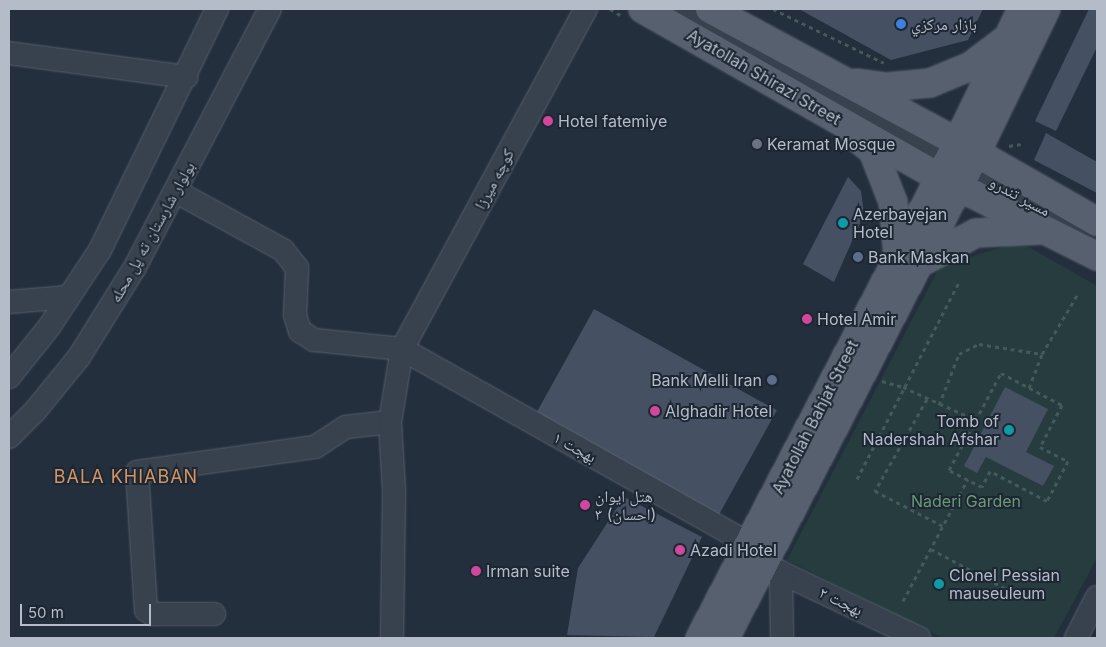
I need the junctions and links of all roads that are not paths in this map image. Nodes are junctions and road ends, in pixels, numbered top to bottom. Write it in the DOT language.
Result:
graph roads {
  1 [pos="217,9"];
  2 [pos="270,9"];
  3 [pos="586,9"];
  4 [pos="675,9"];
  5 [pos="710,9"];
  6 [pos="1022,9"];
  7 [pos="1046,9"];
  8 [pos="635,14"];
  9 [pos="1009,37"];
  10 [pos="9,53"];
  11 [pos="186,77"];
  12 [pos="841,80"];
  13 [pos="832,117"];
  14 [pos="958,164"];
  15 [pos="177,192"];
  16 [pos="1097,222"];
  17 [pos="1047,230"];
  18 [pos="1097,237"];
  19 [pos="1097,256"];
  20 [pos="908,260"];
  21 [pos="69,298"];
  22 [pos="9,302"];
  23 [pos="402,349"];
  24 [pos="9,377"];
  25 [pos="390,422"];
  26 [pos="9,437"];
  27 [pos="765,560"];
  28 [pos="1097,597"];
  29 [pos="214,614"];
  30 [pos="392,638"];
  31 [pos="700,638"];
  32 [pos="725,638"];
  33 [pos="782,638"];
  34 [pos="916,638"];
  35 [pos="1076,638"];
  1 -- 11 [label="street"];
  2 -- 15 [label="street, بولوار شارستان ته پل محله"];
  3 -- 23 [label="street, کوچه میرزا"];
  4 -- 14 [label="street, مسیر تندرو"];
  5 -- 12 [label="main road, Ayatollah Shirazi Street"];
  6 -- 9 [label="main road"];
  7 -- 14 [label="main road"];
  8 -- 13 [label="main road, Ayatollah Shirazi Street"];
  9 -- 12 [label="main road"];
  9 -- 14 [label="main road"];
  10 -- 11 [label="street"];
  11 -- 21 [label="street"];
  12 -- 14 [label="main road, Ayatollah Shirazi Street"];
  13 -- 14 [label="main road, Ayatollah Shirazi Street"];
  13 -- 20 [label="main road"];
  14 -- 16 [label="main road, Ayatollah Shirazi Street"];
  14 -- 17 [label="main road, Ayatollah Shirazi Street"];
  14 -- 18 [label="street, مسیر تندرو"];
  14 -- 20 [label="main road, Ayatollah Bahjat Street"];
  15 -- 23 [label="street"];
  15 -- 26 [label="street, بولوار شارستان ته پل محله"];
  17 -- 19 [label="main road, Ayatollah Shirazi Street"];
  17 -- 20 [label="main road"];
  20 -- 27 [label="main road, Ayatollah Bahjat Street"];
  20 -- 27 [label="main road, Ayatollah Bahjat Street"];
  21 -- 22 [label="street"];
  21 -- 24 [label="street"];
  23 -- 25 [label="street, کوچه میرزا"];
  23 -- 27 [label="street, بهجت ۱"];
  25 -- 29 [label="street"];
  25 -- 30 [label="street, کوچه میرزا"];
  27 -- 31 [label="main road, Ayatollah Bahjat Street"];
  27 -- 32 [label="main road, Ayatollah Bahjat Street"];
  27 -- 33 [label="street"];
  27 -- 34 [label="street, بهجت ۲"];
  28 -- 35 [label="street"];
}
